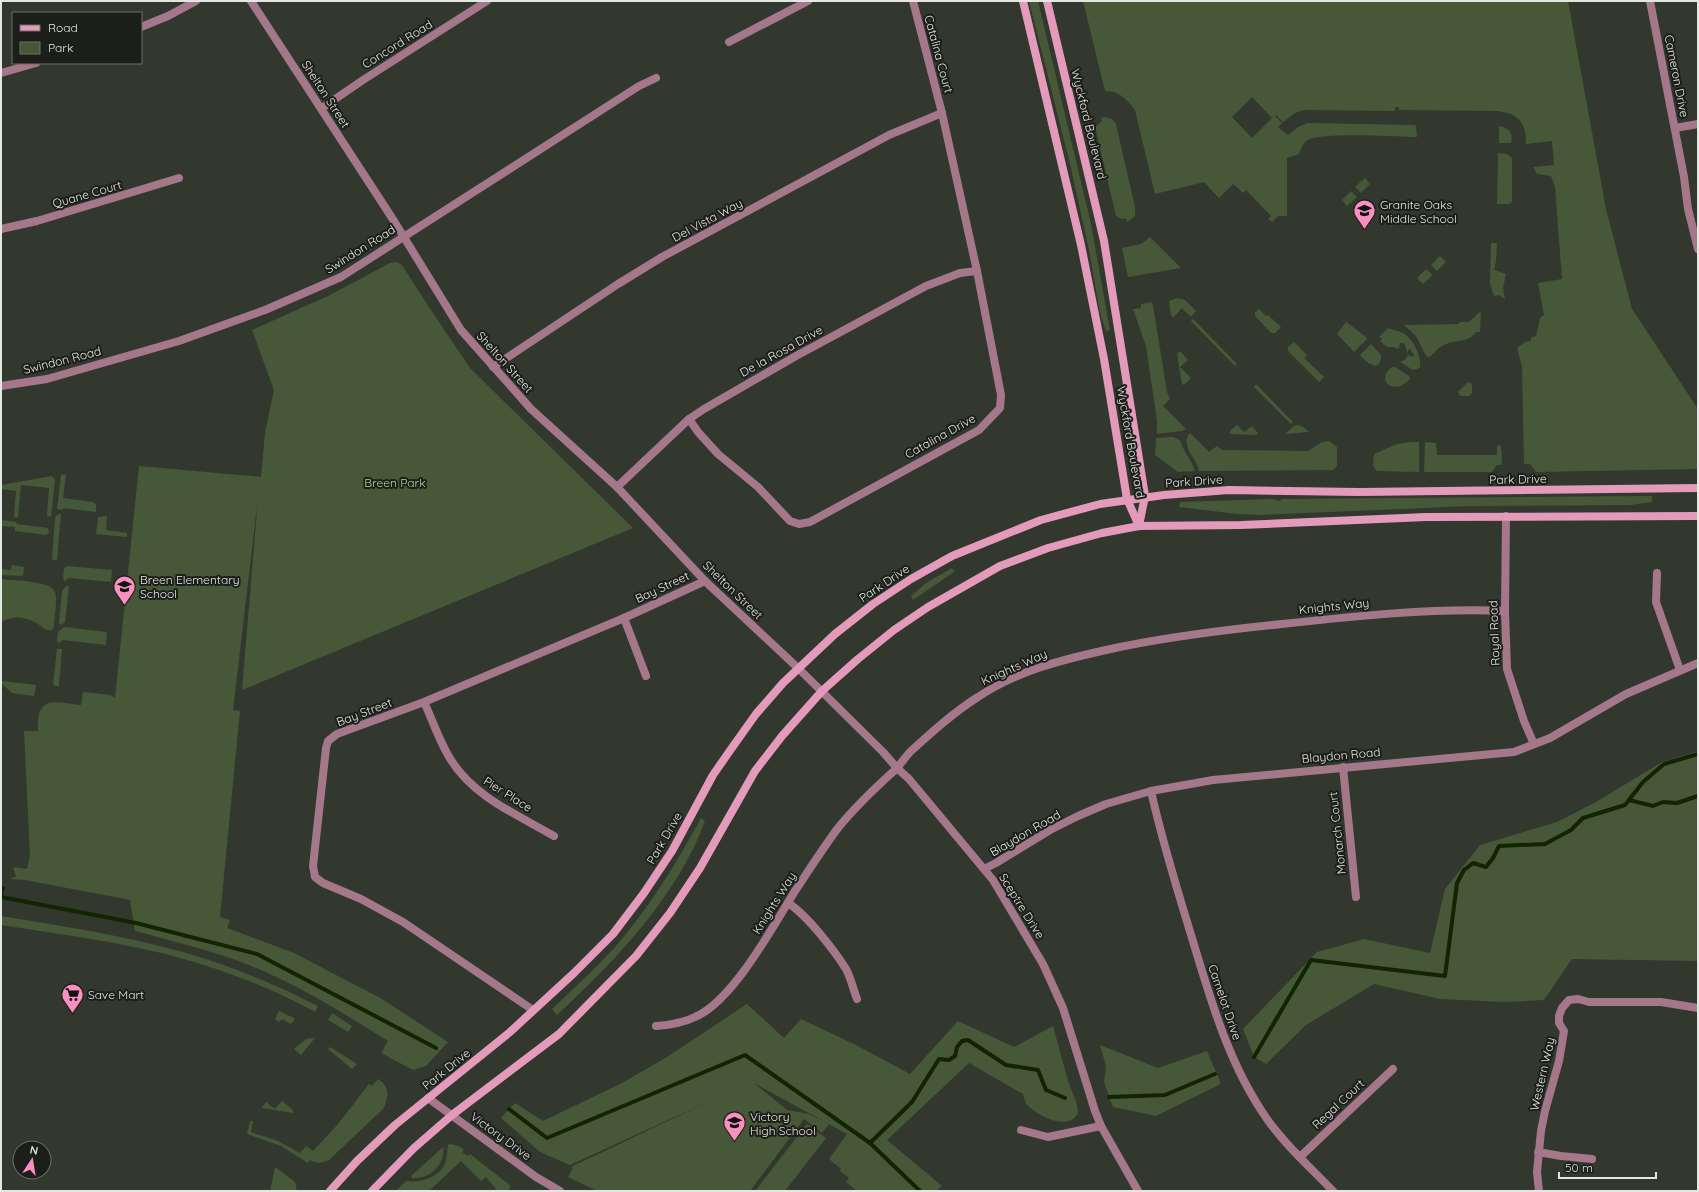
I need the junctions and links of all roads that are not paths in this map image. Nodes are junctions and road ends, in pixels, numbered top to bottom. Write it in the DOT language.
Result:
graph roads {
  1 [pos="196,1"];
  2 [pos="251,1"];
  3 [pos="486,1"];
  4 [pos="808,1"];
  5 [pos="913,1"];
  6 [pos="1023,1"];
  7 [pos="1047,1"];
  8 [pos="1650,1"];
  9 [pos="142,27"];
  10 [pos="729,42"];
  11 [pos="32,64"];
  12 [pos="1,73"];
  13 [pos="656,78"];
  14 [pos="322,108"];
  15 [pos="942,113"];
  16 [pos="1698,124"];
  17 [pos="1675,128"];
  18 [pos="179,178"];
  19 [pos="1,229"];
  20 [pos="404,236"];
  21 [pos="1698,249"];
  22 [pos="977,271"];
  23 [pos="493,367"];
  24 [pos="1,386"];
  25 [pos="689,419"];
  26 [pos="617,487"];
  27 [pos="1698,488"];
  28 [pos="1145,496"];
  29 [pos="1127,499"];
  30 [pos="1506,516"];
  31 [pos="1698,516"];
  32 [pos="1139,526"];
  33 [pos="1657,573"];
  34 [pos="705,581"];
  35 [pos="1505,611"];
  36 [pos="624,618"];
  37 [pos="1698,663"];
  38 [pos="799,669"];
  39 [pos="1680,670"];
  40 [pos="646,676"];
  41 [pos="810,681"];
  42 [pos="822,691"];
  43 [pos="424,702"];
  44 [pos="1534,744"];
  45 [pos="1343,767"];
  46 [pos="897,768"];
  47 [pos="1151,791"];
  48 [pos="554,836"];
  49 [pos="984,869"];
  50 [pos="1356,897"];
  51 [pos="788,904"];
  52 [pos="857,999"];
  53 [pos="1698,1008"];
  54 [pos="534,1010"];
  55 [pos="656,1026"];
  56 [pos="1393,1069"];
  57 [pos="428,1098"];
  58 [pos="452,1115"];
  59 [pos="1101,1126"];
  60 [pos="1021,1130"];
  61 [pos="1538,1152"];
  62 [pos="1300,1157"];
  63 [pos="1592,1159"];
  64 [pos="330,1191"];
  65 [pos="372,1191"];
  66 [pos="560,1191"];
  67 [pos="1138,1191"];
  68 [pos="1333,1191"];
  69 [pos="1539,1191"];
  1 -- 9 [label="street"];
  2 -- 14 [label="street, Shelton Street"];
  3 -- 14 [label="street, Concord Road"];
  4 -- 10 [label="street"];
  5 -- 15 [label="street, Catalina Court"];
  6 -- 29 [label="street, Wyckford Boulevard"];
  7 -- 28 [label="street, Wyckford Boulevard"];
  8 -- 17 [label="street, Cameron Drive"];
  11 -- 12 [label="street"];
  13 -- 20 [label="street, Swindon Road"];
  14 -- 20 [label="street, Shelton Street"];
  15 -- 22 [label="street, Catalina Drive"];
  15 -- 23 [label="street, Del Vista Way"];
  16 -- 17 [label="street"];
  17 -- 21 [label="street, Cameron Drive"];
  18 -- 19 [label="street, Quane Court"];
  20 -- 23 [label="street, Shelton Street"];
  20 -- 24 [label="street, Swindon Road"];
  22 -- 25 [label="street, De la Rosa Drive"];
  22 -- 25 [label="street, Catalina Drive"];
  23 -- 26 [label="street, Shelton Street"];
  25 -- 26 [label="street, De la Rosa Drive"];
  26 -- 34 [label="street, Shelton Street"];
  27 -- 28 [label="street, Park Drive"];
  28 -- 29 [label="street, Park Drive"];
  28 -- 32 [label="street, Wyckford Boulevard"];
  29 -- 32 [label="street, Wyckford Boulevard"];
  29 -- 38 [label="street, Park Drive"];
  30 -- 31 [label="street"];
  30 -- 32 [label="street"];
  30 -- 35 [label="street, Royal Road"];
  32 -- 42 [label="street"];
  33 -- 39 [label="street"];
  34 -- 36 [label="street, Bay Street"];
  34 -- 38 [label="street, Shelton Street"];
  35 -- 44 [label="street, Royal Road"];
  35 -- 46 [label="street, Knights Way"];
  36 -- 40 [label="street"];
  36 -- 43 [label="street, Bay Street"];
  37 -- 39 [label="street, Blaydon Road"];
  38 -- 41 [label="street, Shelton Street"];
  38 -- 54 [label="street, Park Drive"];
  39 -- 44 [label="street, Blaydon Road"];
  41 -- 42 [label="street, Sceptre Drive"];
  42 -- 46 [label="street, Sceptre Drive"];
  42 -- 58 [label="street"];
  43 -- 48 [label="street, Pier Place"];
  43 -- 54 [label="street, Bay Street"];
  44 -- 45 [label="street, Blaydon Road"];
  45 -- 47 [label="street, Blaydon Road"];
  45 -- 50 [label="street, Monarch Court"];
  46 -- 49 [label="street, Sceptre Drive"];
  46 -- 51 [label="street, Knights Way"];
  47 -- 49 [label="street, Blaydon Road"];
  47 -- 62 [label="street, Camelot Drive"];
  49 -- 59 [label="street, Sceptre Drive"];
  51 -- 52 [label="street"];
  51 -- 55 [label="street, Knights Way"];
  53 -- 61 [label="street, Western Way"];
  54 -- 57 [label="street, Park Drive"];
  56 -- 62 [label="street, Regal Court"];
  57 -- 58 [label="street, Victory Drive"];
  57 -- 64 [label="street, Park Drive"];
  58 -- 65 [label="street"];
  58 -- 66 [label="street, Victory Drive"];
  59 -- 60 [label="street"];
  59 -- 67 [label="street, Sceptre Drive"];
  61 -- 63 [label="street"];
  61 -- 69 [label="street, Western Way"];
  62 -- 68 [label="street, Camelot Drive"];
}
